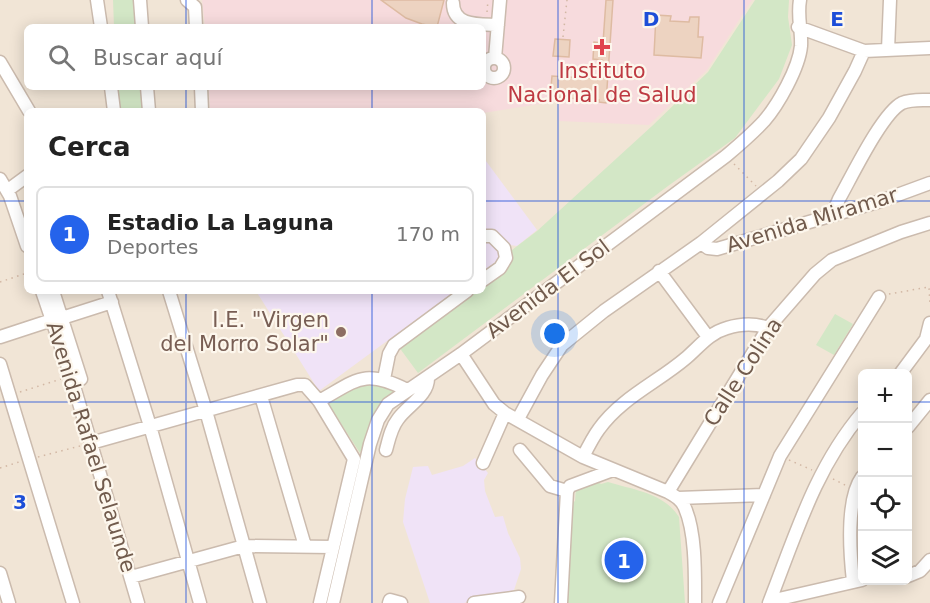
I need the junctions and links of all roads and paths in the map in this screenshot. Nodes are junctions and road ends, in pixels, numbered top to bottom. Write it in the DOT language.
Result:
graph roads {
  1 [pos="97,0"];
  2 [pos="140,0"];
  3 [pos="187,0"];
  4 [pos="500,0"];
  5 [pos="567,0"];
  6 [pos="800,0"];
  7 [pos="890,0"];
  8 [pos="453,3"];
  9 [pos="101,24"];
  10 [pos="142,24"];
  11 [pos="196,24"];
  12 [pos="482,24"];
  13 [pos="486,24"];
  14 [pos="498,25"];
  15 [pos="798,27"];
  16 [pos="563,38"];
  17 [pos="930,48"];
  18 [pos="888,50"];
  19 [pos="864,51"];
  20 [pos="495,58"];
  21 [pos="0,62"];
  22 [pos="111,90"];
  23 [pos="147,90"];
  24 [pos="201,90"];
  25 [pos="930,100"];
  26 [pos="27,108"];
  27 [pos="114,108"];
  28 [pos="144,108"];
  29 [pos="200,108"];
  30 [pos="726,156"];
  31 [pos="24,178"];
  32 [pos="0,179"];
  33 [pos="930,183"];
  34 [pos="8,190"];
  35 [pos="763,193"];
  36 [pos="836,213"];
  37 [pos="930,223"];
  38 [pos="486,236"];
  39 [pos="24,237"];
  40 [pos="701,243"];
  41 [pos="659,271"];
  42 [pos="24,274"];
  43 [pos="486,278"];
  44 [pos="0,282"];
  45 [pos="44,294"];
  46 [pos="53,294"];
  47 [pos="174,294"];
  48 [pos="463,294"];
  49 [pos="110,296"];
  50 [pos="879,297"];
  51 [pos="930,305"];
  52 [pos="57,319"];
  53 [pos="930,323"];
  54 [pos="768,328"];
  55 [pos="0,337"];
  56 [pos="708,337"];
  57 [pos="461,354"];
  58 [pos="0,364"];
  59 [pos="904,369"];
  60 [pos="71,376"];
  61 [pos="428,377"];
  62 [pos="384,379"];
  63 [pos="407,390"];
  64 [pos="10,395"];
  65 [pos="261,396"];
  66 [pos="930,400"];
  67 [pos="318,401"];
  68 [pos="206,411"];
  69 [pos="505,413"];
  70 [pos="518,419"];
  71 [pos="858,419"];
  72 [pos="911,423"];
  73 [pos="150,426"];
  74 [pos="90,440"];
  75 [pos="386,450"];
  76 [pos="520,450"];
  77 [pos="583,457"];
  78 [pos="29,459"];
  79 [pos="483,463"];
  80 [pos="0,468"];
  81 [pos="613,470"];
  82 [pos="858,486"];
  83 [pos="567,491"];
  84 [pos="673,495"];
  85 [pos="764,495"];
  86 [pos="244,546"];
  87 [pos="305,546"];
  88 [pos="333,547"];
  89 [pos="930,560"];
  90 [pos="189,561"];
  91 [pos="0,573"];
  92 [pos="912,574"];
  93 [pos="131,577"];
  94 [pos="858,580"];
  95 [pos="519,597"];
  96 [pos="769,602"];
  97 [pos="9,603"];
  98 [pos="73,603"];
  99 [pos="138,603"];
  100 [pos="200,603"];
  101 [pos="260,603"];
  102 [pos="320,603"];
  103 [pos="333,603"];
  104 [pos="389,603"];
  105 [pos="401,603"];
  106 [pos="474,603"];
  107 [pos="561,603"];
  108 [pos="695,603"];
  109 [pos="719,603"];
  1 -- 9 [label="street"];
  2 -- 10 [label="street"];
  3 -- 11 [label="street"];
  4 -- 14 [label="street"];
  5 -- 16 [label="path"];
  6 -- 15 [label="street, Avenida El Sol"];
  7 -- 18 [label="street"];
  8 -- 12 [label="street"];
  13 -- 14 [label="street"];
  14 -- 20 [label="street"];
  15 -- 19 [label="street"];
  15 -- 30 [label="street, Avenida El Sol"];
  17 -- 18 [label="street"];
  18 -- 19 [label="street"];
  19 -- 35 [label="street"];
  21 -- 26 [label="street"];
  22 -- 27 [label="street"];
  23 -- 28 [label="street"];
  24 -- 29 [label="street"];
  25 -- 36 [label="street"];
  30 -- 35 [label="path"];
  30 -- 57 [label="street, Avenida El Sol"];
  31 -- 34 [label="street"];
  32 -- 34 [label="street"];
  33 -- 36 [label="street, Avenida Miramar"];
  34 -- 39 [label="street"];
  35 -- 40 [label="street"];
  36 -- 40 [label="street, Avenida Miramar"];
  37 -- 54 [label="street, Calle Colina"];
  38 -- 43 [label="street"];
  40 -- 41 [label="street, Avenida Miramar"];
  41 -- 56 [label="street"];
  41 -- 70 [label="street, Avenida Miramar"];
  42 -- 44 [label="path"];
  45 -- 52 [label="street, Avenida Rafael Selaunde"];
  46 -- 52 [label="street"];
  47 -- 68 [label="street"];
  48 -- 62 [label="street"];
  49 -- 52 [label="street"];
  49 -- 73 [label="street"];
  50 -- 51 [label="path"];
  50 -- 85 [label="street"];
  52 -- 55 [label="street"];
  52 -- 60 [label="street, Avenida Rafael Selaunde"];
  52 -- 74 [label="street"];
  53 -- 59 [label="street"];
  54 -- 56 [label="street"];
  54 -- 84 [label="street, Calle Colina"];
  56 -- 77 [label="street"];
  57 -- 61 [label="street, Avenida El Sol"];
  57 -- 69 [label="street"];
  58 -- 64 [label="street"];
  60 -- 64 [label="path"];
  60 -- 74 [label="street, Avenida Rafael Selaunde"];
  61 -- 63 [label="street, Avenida El Sol"];
  61 -- 75 [label="street"];
  62 -- 63 [label="street"];
  62 -- 67 [label="street"];
  63 -- 103 [label="street, Avenida El Sol"];
  64 -- 78 [label="street"];
  65 -- 67 [label="street"];
  65 -- 68 [label="street"];
  65 -- 87 [label="street"];
  66 -- 72 [label="street"];
  67 -- 88 [label="street"];
  68 -- 73 [label="street"];
  68 -- 86 [label="street"];
  69 -- 70 [label="street"];
  69 -- 79 [label="street"];
  70 -- 77 [label="street"];
  71 -- 96 [label="street"];
  73 -- 74 [label="street"];
  73 -- 90 [label="street"];
  74 -- 78 [label="path"];
  74 -- 93 [label="street, Avenida Rafael Selaunde"];
  76 -- 83 [label="street"];
  77 -- 81 [label="street"];
  78 -- 80 [label="path"];
  78 -- 98 [label="street"];
  81 -- 83 [label="street"];
  81 -- 84 [label="street"];
  82 -- 94 [label="street"];
  83 -- 107 [label="street"];
  84 -- 85 [label="street"];
  84 -- 108 [label="street"];
  85 -- 109 [label="street"];
  86 -- 87 [label="street"];
  86 -- 90 [label="street"];
  86 -- 101 [label="street"];
  87 -- 88 [label="street"];
  88 -- 102 [label="street"];
  89 -- 92 [label="street"];
  90 -- 93 [label="street"];
  90 -- 100 [label="street"];
  91 -- 97 [label="street"];
  93 -- 99 [label="street, Avenida Rafael Selaunde"];
  94 -- 96 [label="street"];
  95 -- 106 [label="street"];
  104 -- 105 [label="street"];
}
